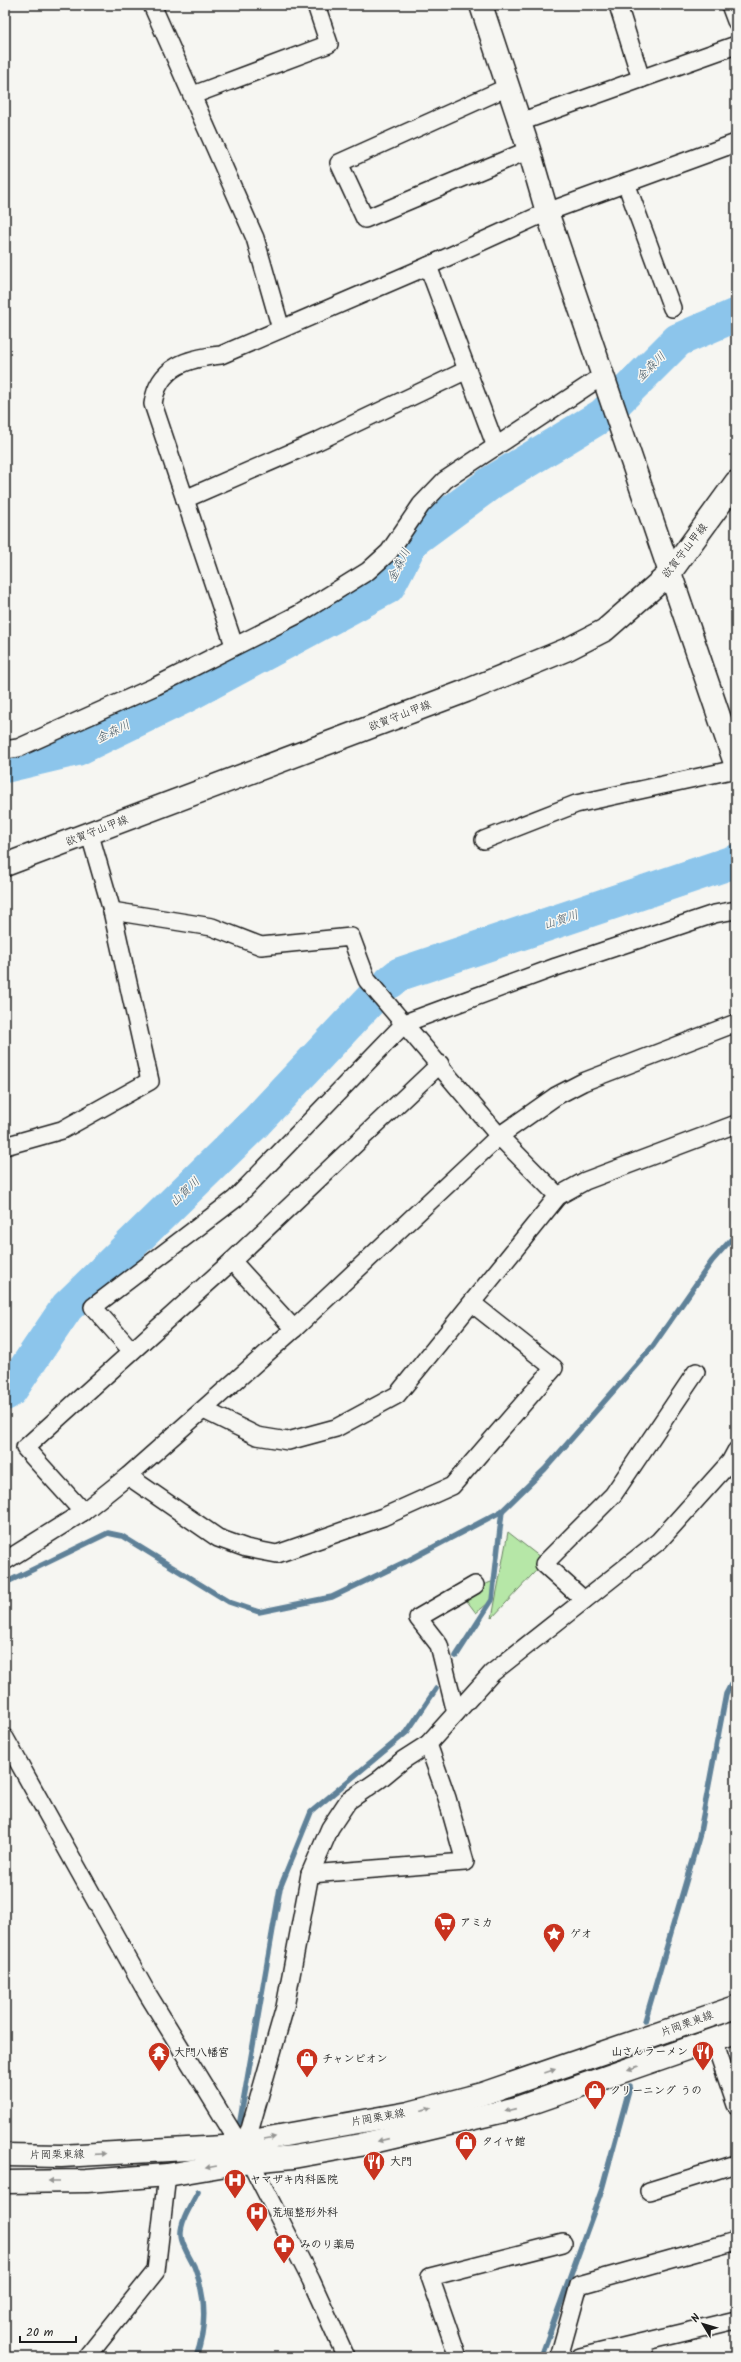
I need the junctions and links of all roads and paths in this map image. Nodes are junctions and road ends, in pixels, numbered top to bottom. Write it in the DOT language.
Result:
graph roads {
  1 [pos="152,5"];
  2 [pos="316,5"];
  3 [pos="481,5"];
  4 [pos="618,5"];
  5 [pos="730,5"];
  6 [pos="736,21"];
  7 [pos="736,45"];
  8 [pos="641,79"];
  9 [pos="508,87"];
  10 [pos="192,95"];
  11 [pos="520,122"];
  12 [pos="736,143"];
  13 [pos="529,150"];
  14 [pos="626,183"];
  15 [pos="547,212"];
  16 [pos="428,266"];
  17 [pos="672,308"];
  18 [pos="282,329"];
  19 [pos="467,370"];
  20 [pos="604,375"];
  21 [pos="496,447"];
  22 [pos="736,482"];
  23 [pos="185,499"];
  24 [pos="670,573"];
  25 [pos="234,645"];
  26 [pos="5,750"];
  27 [pos="736,766"];
  28 [pos="736,769"];
  29 [pos="90,835"];
  30 [pos="484,840"];
  31 [pos="5,865"];
  32 [pos="736,910"];
  33 [pos="112,911"];
  34 [pos="405,1023"];
  35 [pos="736,1024"];
  36 [pos="440,1064"];
  37 [pos="736,1124"];
  38 [pos="499,1136"];
  39 [pos="5,1146"];
  40 [pos="558,1196"];
  41 [pos="232,1261"];
  42 [pos="472,1304"];
  43 [pos="294,1328"];
  44 [pos="131,1350"];
  45 [pos="696,1372"];
  46 [pos="204,1410"];
  47 [pos="736,1452"];
  48 [pos="128,1476"];
  49 [pos="83,1512"];
  50 [pos="5,1561"];
  51 [pos="475,1585"];
  52 [pos="584,1600"];
  53 [pos="456,1713"];
  54 [pos="5,1738"];
  55 [pos="428,1744"];
  56 [pos="310,1874"];
  57 [pos="736,2007"];
  58 [pos="736,2032"];
  59 [pos="714,2041"];
  60 [pos="736,2105"];
  61 [pos="245,2153"];
  62 [pos="5,2155"];
  63 [pos="736,2164"];
  64 [pos="167,2175"];
  65 [pos="5,2182"];
  66 [pos="649,2191"];
  67 [pos="736,2241"];
  68 [pos="563,2243"];
  69 [pos="736,2320"];
  70 [pos="644,2350"];
  71 [pos="87,2357"];
  72 [pos="346,2357"];
  73 [pos="458,2357"];
  74 [pos="559,2357"];
  75 [pos="580,2357"];
  1 -- 10 [label="street"];
  2 -- 10 [label="street"];
  3 -- 9 [label="main road"];
  4 -- 8 [label="street"];
  5 -- 6 [label="street"];
  7 -- 8 [label="street"];
  8 -- 11 [label="street"];
  9 -- 11 [label="main road"];
  9 -- 13 [label="street"];
  10 -- 18 [label="street"];
  11 -- 13 [label="main road"];
  12 -- 14 [label="street"];
  13 -- 15 [label="main road"];
  14 -- 15 [label="street"];
  14 -- 17 [label="street"];
  15 -- 16 [label="street"];
  15 -- 20 [label="main road"];
  16 -- 18 [label="street"];
  16 -- 19 [label="street"];
  18 -- 23 [label="street"];
  19 -- 21 [label="street"];
  19 -- 23 [label="street"];
  20 -- 21 [label="street"];
  20 -- 24 [label="main road"];
  21 -- 25 [label="street"];
  22 -- 24 [label="main road, 欲賀守山甲線"];
  23 -- 25 [label="street"];
  24 -- 27 [label="main road"];
  24 -- 29 [label="main road, 欲賀守山甲線"];
  25 -- 26 [label="street"];
  28 -- 30 [label="street"];
  29 -- 31 [label="main road, 欲賀守山甲線"];
  29 -- 33 [label="street"];
  32 -- 34 [label="street"];
  33 -- 34 [label="street"];
  33 -- 39 [label="street"];
  34 -- 36 [label="street"];
  34 -- 44 [label="street"];
  35 -- 38 [label="street"];
  36 -- 38 [label="street"];
  36 -- 41 [label="street"];
  37 -- 40 [label="street"];
  38 -- 40 [label="street"];
  38 -- 43 [label="street"];
  40 -- 42 [label="street"];
  41 -- 43 [label="street"];
  41 -- 44 [label="street"];
  42 -- 46 [label="street"];
  42 -- 48 [label="street"];
  43 -- 46 [label="street"];
  44 -- 49 [label="street"];
  45 -- 52 [label="street"];
  46 -- 48 [label="street"];
  47 -- 52 [label="street"];
  48 -- 49 [label="street"];
  49 -- 50 [label="street"];
  51 -- 53 [label="street"];
  52 -- 53 [label="street"];
  53 -- 55 [label="street"];
  54 -- 61 [label="street"];
  55 -- 56 [label="street"];
  55 -- 56 [label="street"];
  56 -- 61 [label="street"];
  61 -- 57 [label="main road, 片岡栗東線, one-way"];
  58 -- 59 [label="main road, 片岡栗東線"];
  59 -- 60 [label="street"];
  59 -- 61 [label="main road, 片岡栗東線, one-way"];
  62 -- 61 [label="main road, 片岡栗東線, one-way"];
  61 -- 64 [label="main road, 片岡栗東線, one-way"];
  61 -- 72 [label="street"];
  63 -- 66 [label="street"];
  64 -- 65 [label="main road, 片岡栗東線, one-way"];
  64 -- 71 [label="street"];
  67 -- 74 [label="street"];
  68 -- 73 [label="street"];
  69 -- 70 [label="street"];
  70 -- 75 [label="street"];
}
